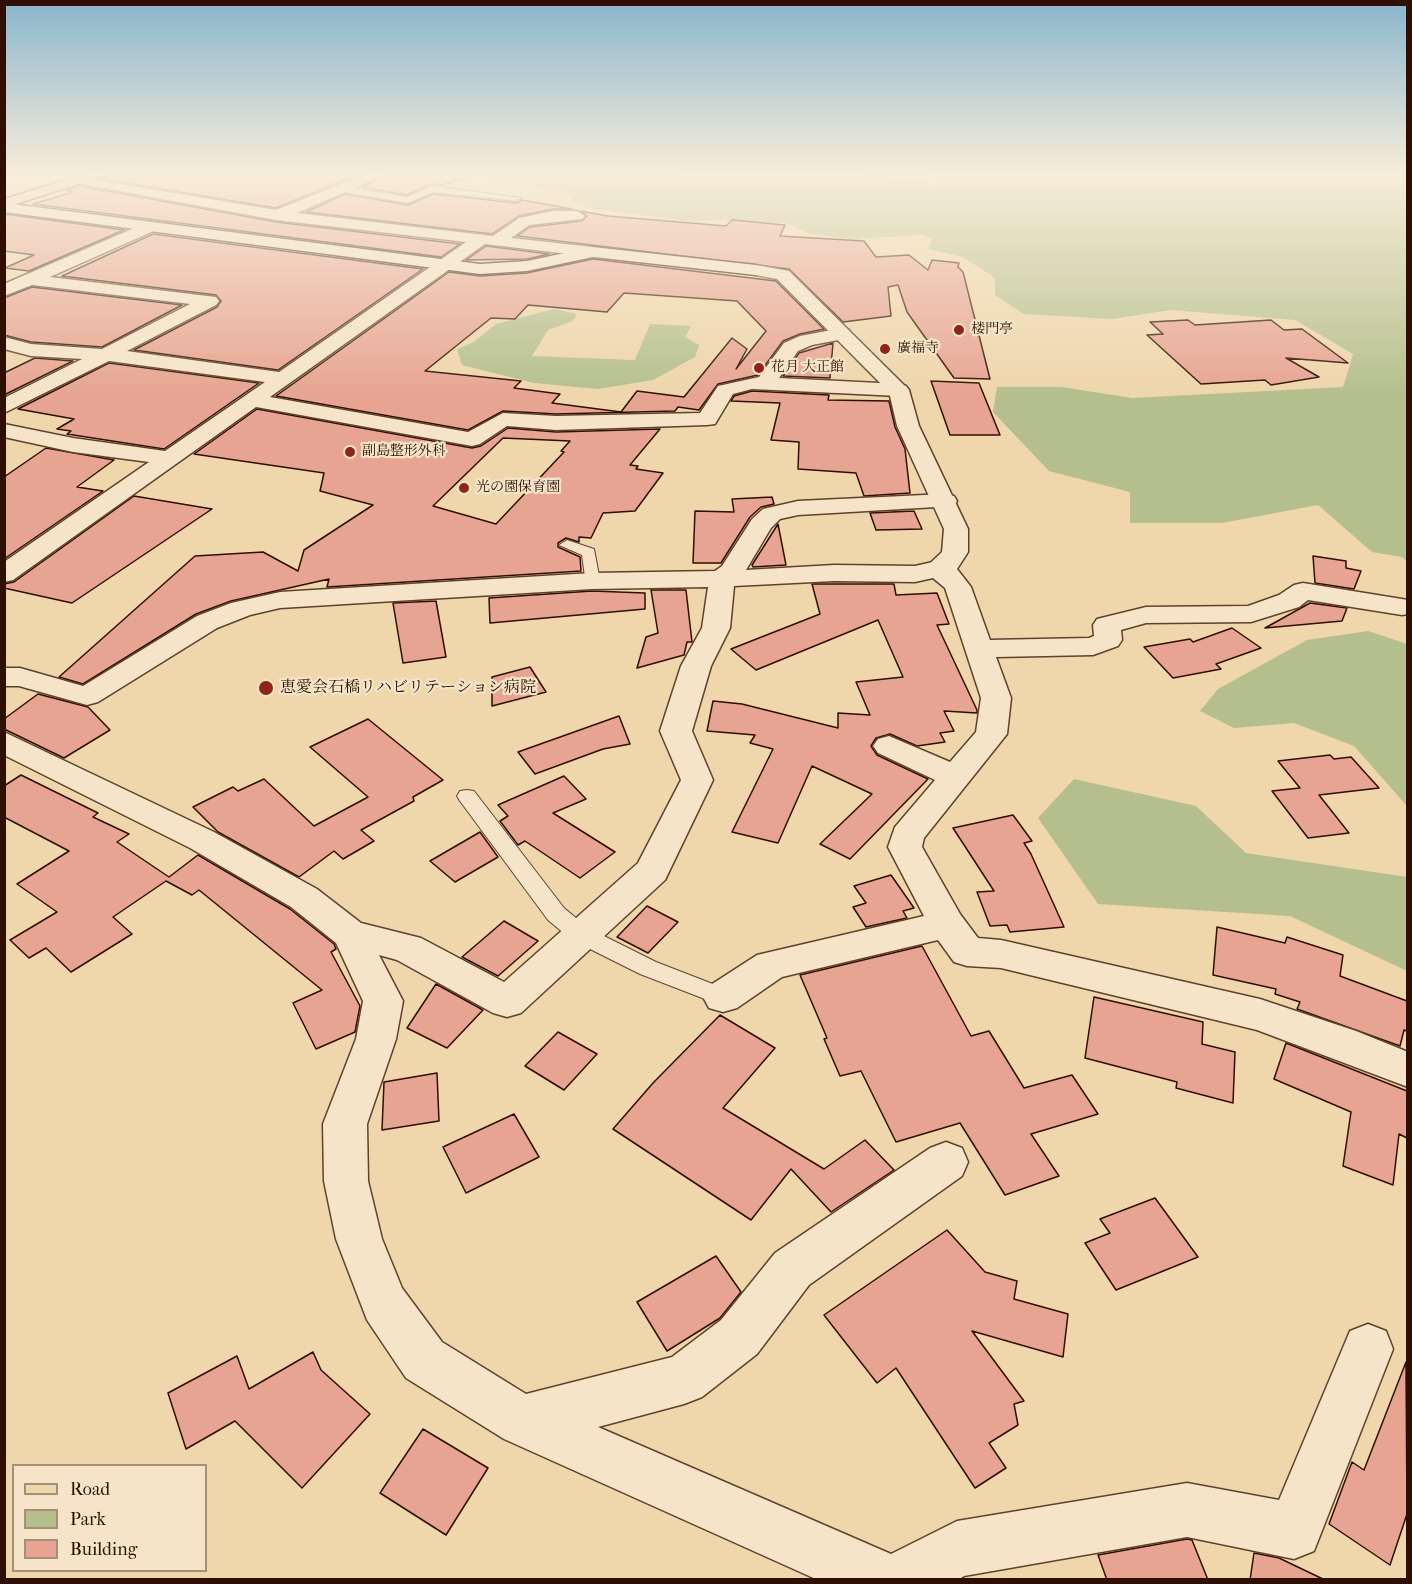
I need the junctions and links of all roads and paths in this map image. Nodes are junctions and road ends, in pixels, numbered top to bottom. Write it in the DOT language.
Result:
graph roads {
  1 [pos="103,248"];
  2 [pos="314,248"];
  3 [pos="473,248"];
  4 [pos="557,248"];
  5 [pos="593,252"];
  6 [pos="443,264"];
  7 [pos="54,270"];
  8 [pos="4,273"];
  9 [pos="33,280"];
  10 [pos="4,291"];
  11 [pos="842,334"];
  12 [pos="4,343"];
  13 [pos="109,355"];
  14 [pos="282,378"];
  15 [pos="764,384"];
  16 [pos="899,390"];
  17 [pos="251,400"];
  18 [pos="4,407"];
  19 [pos="4,430"];
  20 [pos="170,458"];
  21 [pos="945,501"];
  22 [pos="567,545"];
  23 [pos="937,569"];
  24 [pos="4,574"];
  25 [pos="722,579"];
  26 [pos="592,581"];
  27 [pos="1402,607"];
  28 [pos="979,649"];
  29 [pos="4,677"];
  30 [pos="4,742"];
  31 [pos="889,746"];
  32 [pos="956,777"];
  33 [pos="467,796"];
  34 [pos="947,924"];
  35 [pos="350,934"];
  36 [pos="580,934"];
  37 [pos="723,997"];
  38 [pos="1407,1070"];
  39 [pos="946,1162"];
  40 [pos="1368,1348"];
  41 [pos="522,1421"];
  42 [pos="885,1580"];
  43 [pos="900,1580"];
  1 -- 7 [label="street"];
  2 -- 6 [label="street"];
  3 -- 6 [label="street"];
  4 -- 5 [label="street"];
  5 -- 6 [label="street"];
  5 -- 11 [label="street"];
  6 -- 14 [label="street"];
  7 -- 8 [label="street"];
  7 -- 9 [label="street"];
  9 -- 10 [label="street"];
  9 -- 13 [label="street"];
  11 -- 15 [label="street"];
  11 -- 16 [label="street"];
  12 -- 13 [label="street"];
  13 -- 14 [label="street"];
  13 -- 18 [label="street"];
  14 -- 17 [label="street"];
  15 -- 16 [label="street"];
  15 -- 17 [label="street"];
  16 -- 21 [label="street"];
  17 -- 20 [label="street"];
  19 -- 20 [label="street"];
  20 -- 24 [label="street"];
  21 -- 23 [label="street"];
  21 -- 25 [label="street"];
  22 -- 26 [label="lane"];
  23 -- 25 [label="street"];
  23 -- 28 [label="street"];
  25 -- 26 [label="street"];
  25 -- 36 [label="street"];
  26 -- 29 [label="street"];
  27 -- 28 [label="street"];
  28 -- 32 [label="street"];
  30 -- 35 [label="street"];
  31 -- 32 [label="street"];
  32 -- 34 [label="street"];
  33 -- 36 [label="lane"];
  34 -- 37 [label="street"];
  34 -- 38 [label="street"];
  35 -- 36 [label="street"];
  35 -- 41 [label="street"];
  36 -- 37 [label="lane"];
  39 -- 41 [label="street"];
  40 -- 43 [label="street"];
  41 -- 42 [label="street"];
}
